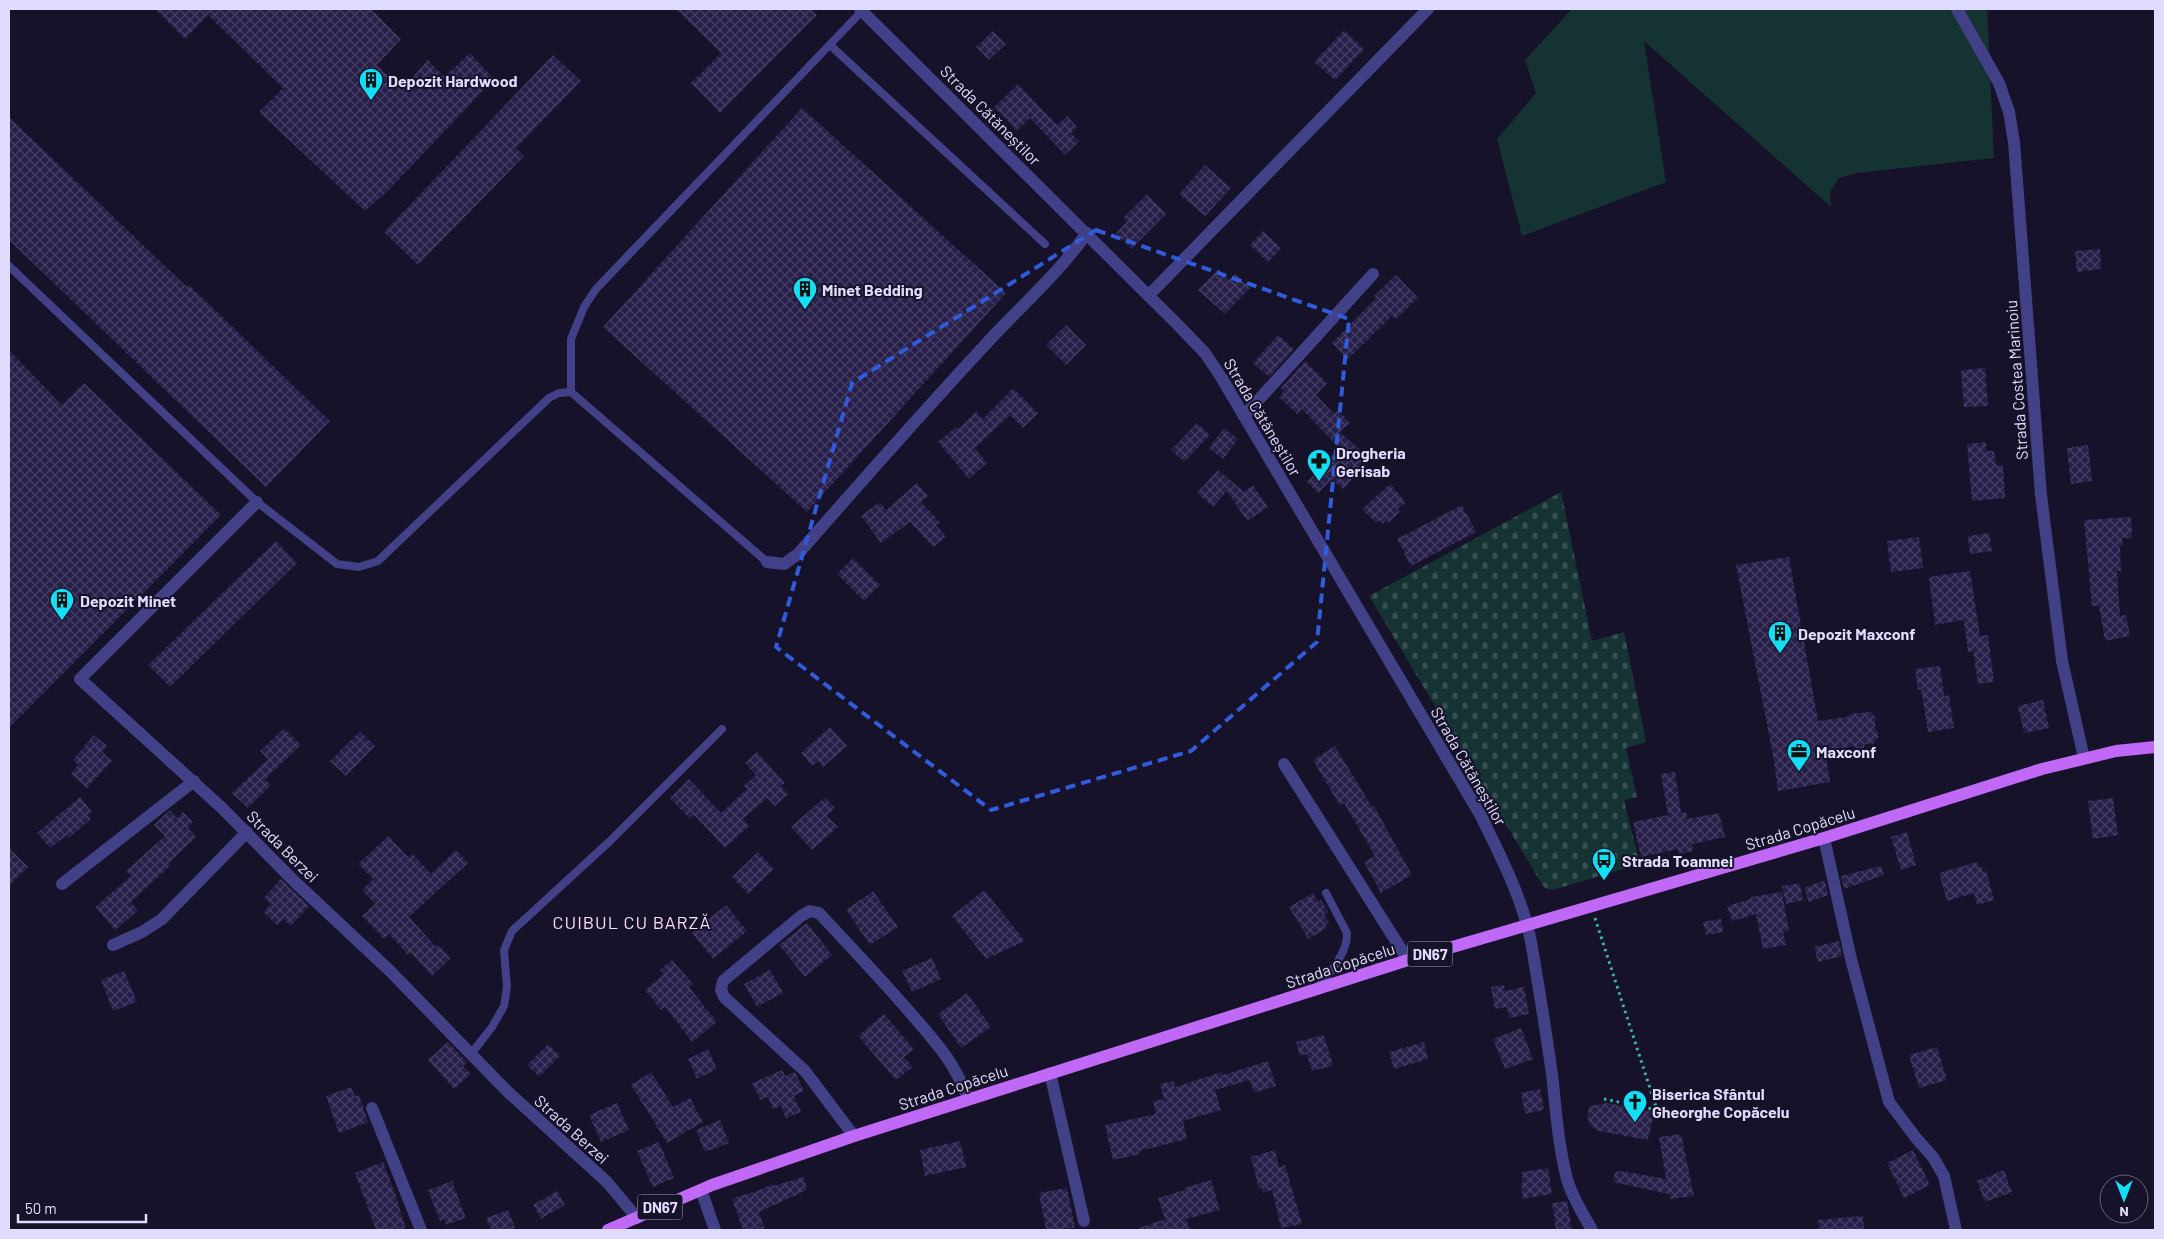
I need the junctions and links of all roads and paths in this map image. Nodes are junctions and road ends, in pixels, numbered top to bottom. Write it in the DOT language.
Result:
graph roads {
  1 [pos="1428,9"];
  2 [pos="1957,9"];
  3 [pos="861,10"];
  4 [pos="830,44"];
  5 [pos="1087,233"];
  6 [pos="1045,244"];
  7 [pos="9,266"];
  8 [pos="1373,274"];
  9 [pos="1149,295"];
  10 [pos="571,392"];
  11 [pos="1244,416"];
  12 [pos="257,502"];
  13 [pos="767,562"];
  14 [pos="722,729"];
  15 [pos="2155,747"];
  16 [pos="2084,758"];
  17 [pos="1284,764"];
  18 [pos="194,782"];
  19 [pos="246,832"];
  20 [pos="1824,838"];
  21 [pos="62,884"];
  22 [pos="1326,893"];
  23 [pos="1591,905"];
  24 [pos="1526,925"];
  25 [pos="113,946"];
  26 [pos="1408,960"];
  27 [pos="1317,989"];
  28 [pos="470,1054"];
  29 [pos="1050,1073"];
  30 [pos="968,1099"];
  31 [pos="1604,1099"];
  32 [pos="372,1108"];
  33 [pos="854,1136"];
  34 [pos="706,1188"];
  35 [pos="637,1218"];
  36 [pos="1084,1222"];
  37 [pos="420,1230"];
  38 [pos="608,1230"];
  39 [pos="716,1230"];
  40 [pos="1592,1230"];
  41 [pos="1956,1230"];
  1 -- 9 [label="street"];
  2 -- 16 [label="street, Strada Costea Marinoiu"];
  3 -- 4 [label="lane"];
  3 -- 5 [label="street, Strada Cătăneștilor"];
  4 -- 6 [label="lane"];
  4 -- 10 [label="lane"];
  5 -- 9 [label="street, Strada Cătăneștilor"];
  5 -- 13 [label="street"];
  7 -- 12 [label="lane"];
  8 -- 11 [label="street"];
  9 -- 11 [label="street, Strada Cătăneștilor"];
  10 -- 12 [label="lane"];
  10 -- 13 [label="lane"];
  11 -- 24 [label="street, Strada Cătăneștilor"];
  12 -- 18 [label="street, Strada Berzei"];
  14 -- 28 [label="lane"];
  15 -- 16 [label="main road, Strada Copăcelu / DN67"];
  16 -- 20 [label="main road, Strada Copăcelu / DN67"];
  17 -- 26 [label="street"];
  18 -- 19 [label="street, Strada Berzei"];
  18 -- 21 [label="street"];
  19 -- 25 [label="street"];
  19 -- 28 [label="street, Strada Berzei"];
  20 -- 23 [label="main road, Strada Copăcelu / DN67"];
  20 -- 41 [label="street"];
  22 -- 27 [label="lane"];
  23 -- 24 [label="main road, Strada Copăcelu / DN67"];
  23 -- 31 [label="path"];
  24 -- 26 [label="main road, Strada Copăcelu / DN67"];
  24 -- 40 [label="street"];
  26 -- 27 [label="main road, Strada Copăcelu / DN67"];
  27 -- 29 [label="main road, Strada Copăcelu / DN67"];
  28 -- 35 [label="street, Strada Berzei"];
  29 -- 30 [label="main road, Strada Copăcelu / DN67"];
  29 -- 36 [label="street"];
  30 -- 33 [label="main road, Strada Copăcelu / DN67"];
  30 -- 33 [label="street"];
  32 -- 37 [label="street"];
  33 -- 34 [label="main road, Strada Copăcelu / DN67"];
  34 -- 35 [label="main road, DN67"];
  34 -- 39 [label="street"];
  35 -- 38 [label="main road, DN67"];
}
